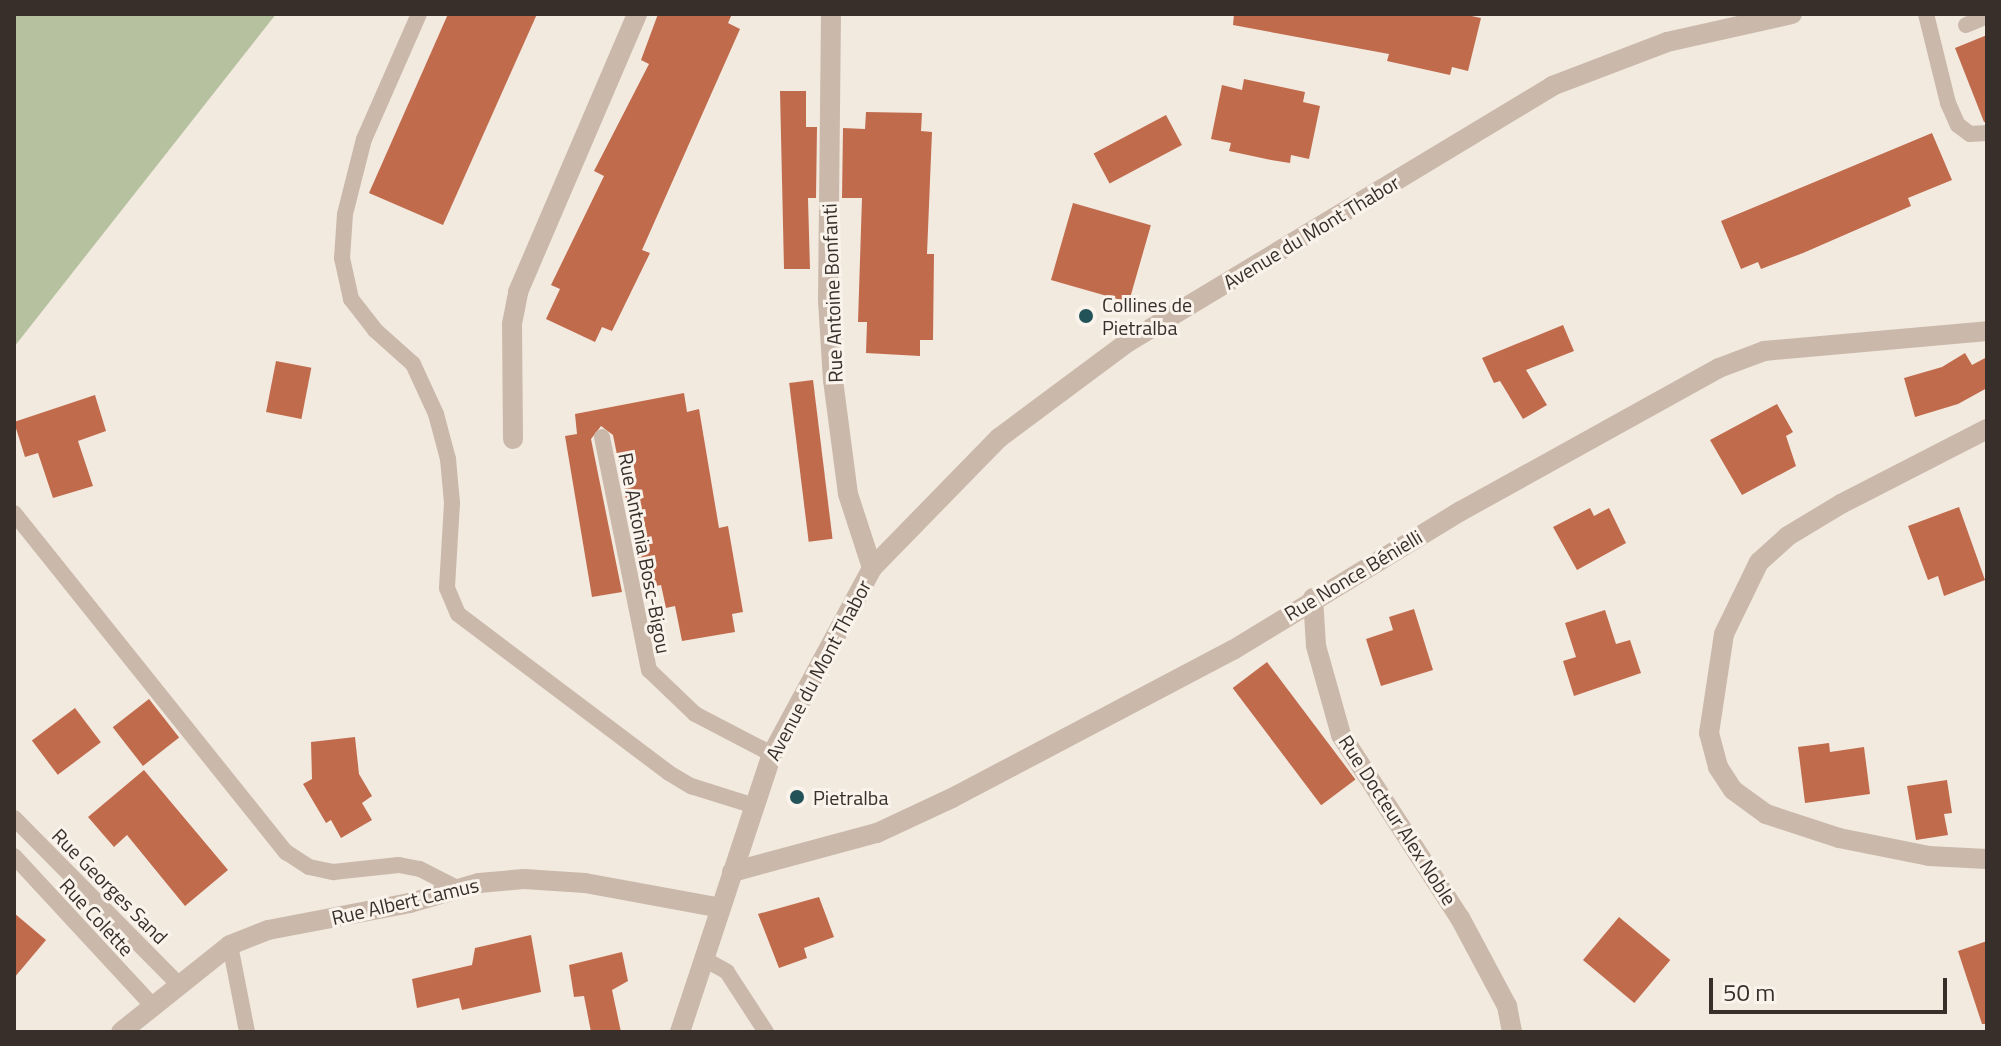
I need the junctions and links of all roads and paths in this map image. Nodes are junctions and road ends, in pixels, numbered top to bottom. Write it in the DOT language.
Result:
graph roads {
  1 [pos="419,14"];
  2 [pos="637,14"];
  3 [pos="831,14"];
  4 [pos="1792,14"];
  5 [pos="1926,14"];
  6 [pos="1987,16"];
  7 [pos="1966,25"];
  8 [pos="1987,133"];
  9 [pos="1987,331"];
  10 [pos="1987,429"];
  11 [pos="602,437"];
  12 [pos="513,439"];
  13 [pos="14,513"];
  14 [pos="872,568"];
  15 [pos="1313,598"];
  16 [pos="772,754"];
  17 [pos="755,806"];
  18 [pos="14,818"];
  19 [pos="14,856"];
  20 [pos="1987,859"];
  21 [pos="732,872"];
  22 [pos="459,889"];
  23 [pos="721,908"];
  24 [pos="230,945"];
  25 [pos="704,959"];
  26 [pos="177,983"];
  27 [pos="152,1005"];
  28 [pos="121,1032"];
  29 [pos="247,1032"];
  30 [pos="680,1032"];
  31 [pos="766,1032"];
  32 [pos="1512,1032"];
  1 -- 17 [label="lane"];
  2 -- 12 [label="street"];
  3 -- 14 [label="street, Rue Antoine Bonfanti"];
  4 -- 14 [label="street, Avenue du Mont Thabor"];
  5 -- 8 [label="lane"];
  6 -- 7 [label="lane"];
  9 -- 15 [label="street, Rue Nonce Bénielli"];
  10 -- 20 [label="street"];
  11 -- 16 [label="lane, Rue Antonia Bosc-Bigou"];
  13 -- 22 [label="lane"];
  14 -- 16 [label="street, Avenue du Mont Thabor"];
  15 -- 21 [label="street, Rue Nonce Bénielli"];
  15 -- 32 [label="street, Rue Docteur Alex Noble"];
  16 -- 17 [label="street, Avenue du Mont Thabor"];
  17 -- 21 [label="street, Avenue du Mont Thabor"];
  18 -- 26 [label="lane, Rue Georges Sand"];
  19 -- 27 [label="lane, Rue Colette"];
  21 -- 23 [label="street, Avenue du Mont Thabor"];
  22 -- 23 [label="street, Rue Albert Camus"];
  22 -- 24 [label="street, Rue Albert Camus"];
  23 -- 25 [label="street, Avenue du Mont Thabor"];
  24 -- 26 [label="street, Rue Albert Camus"];
  24 -- 29 [label="lane"];
  25 -- 30 [label="street, Avenue du Mont Thabor"];
  25 -- 31 [label="lane"];
  26 -- 27 [label="street, Rue Albert Camus"];
  27 -- 28 [label="street, Rue Albert Camus"];
}
